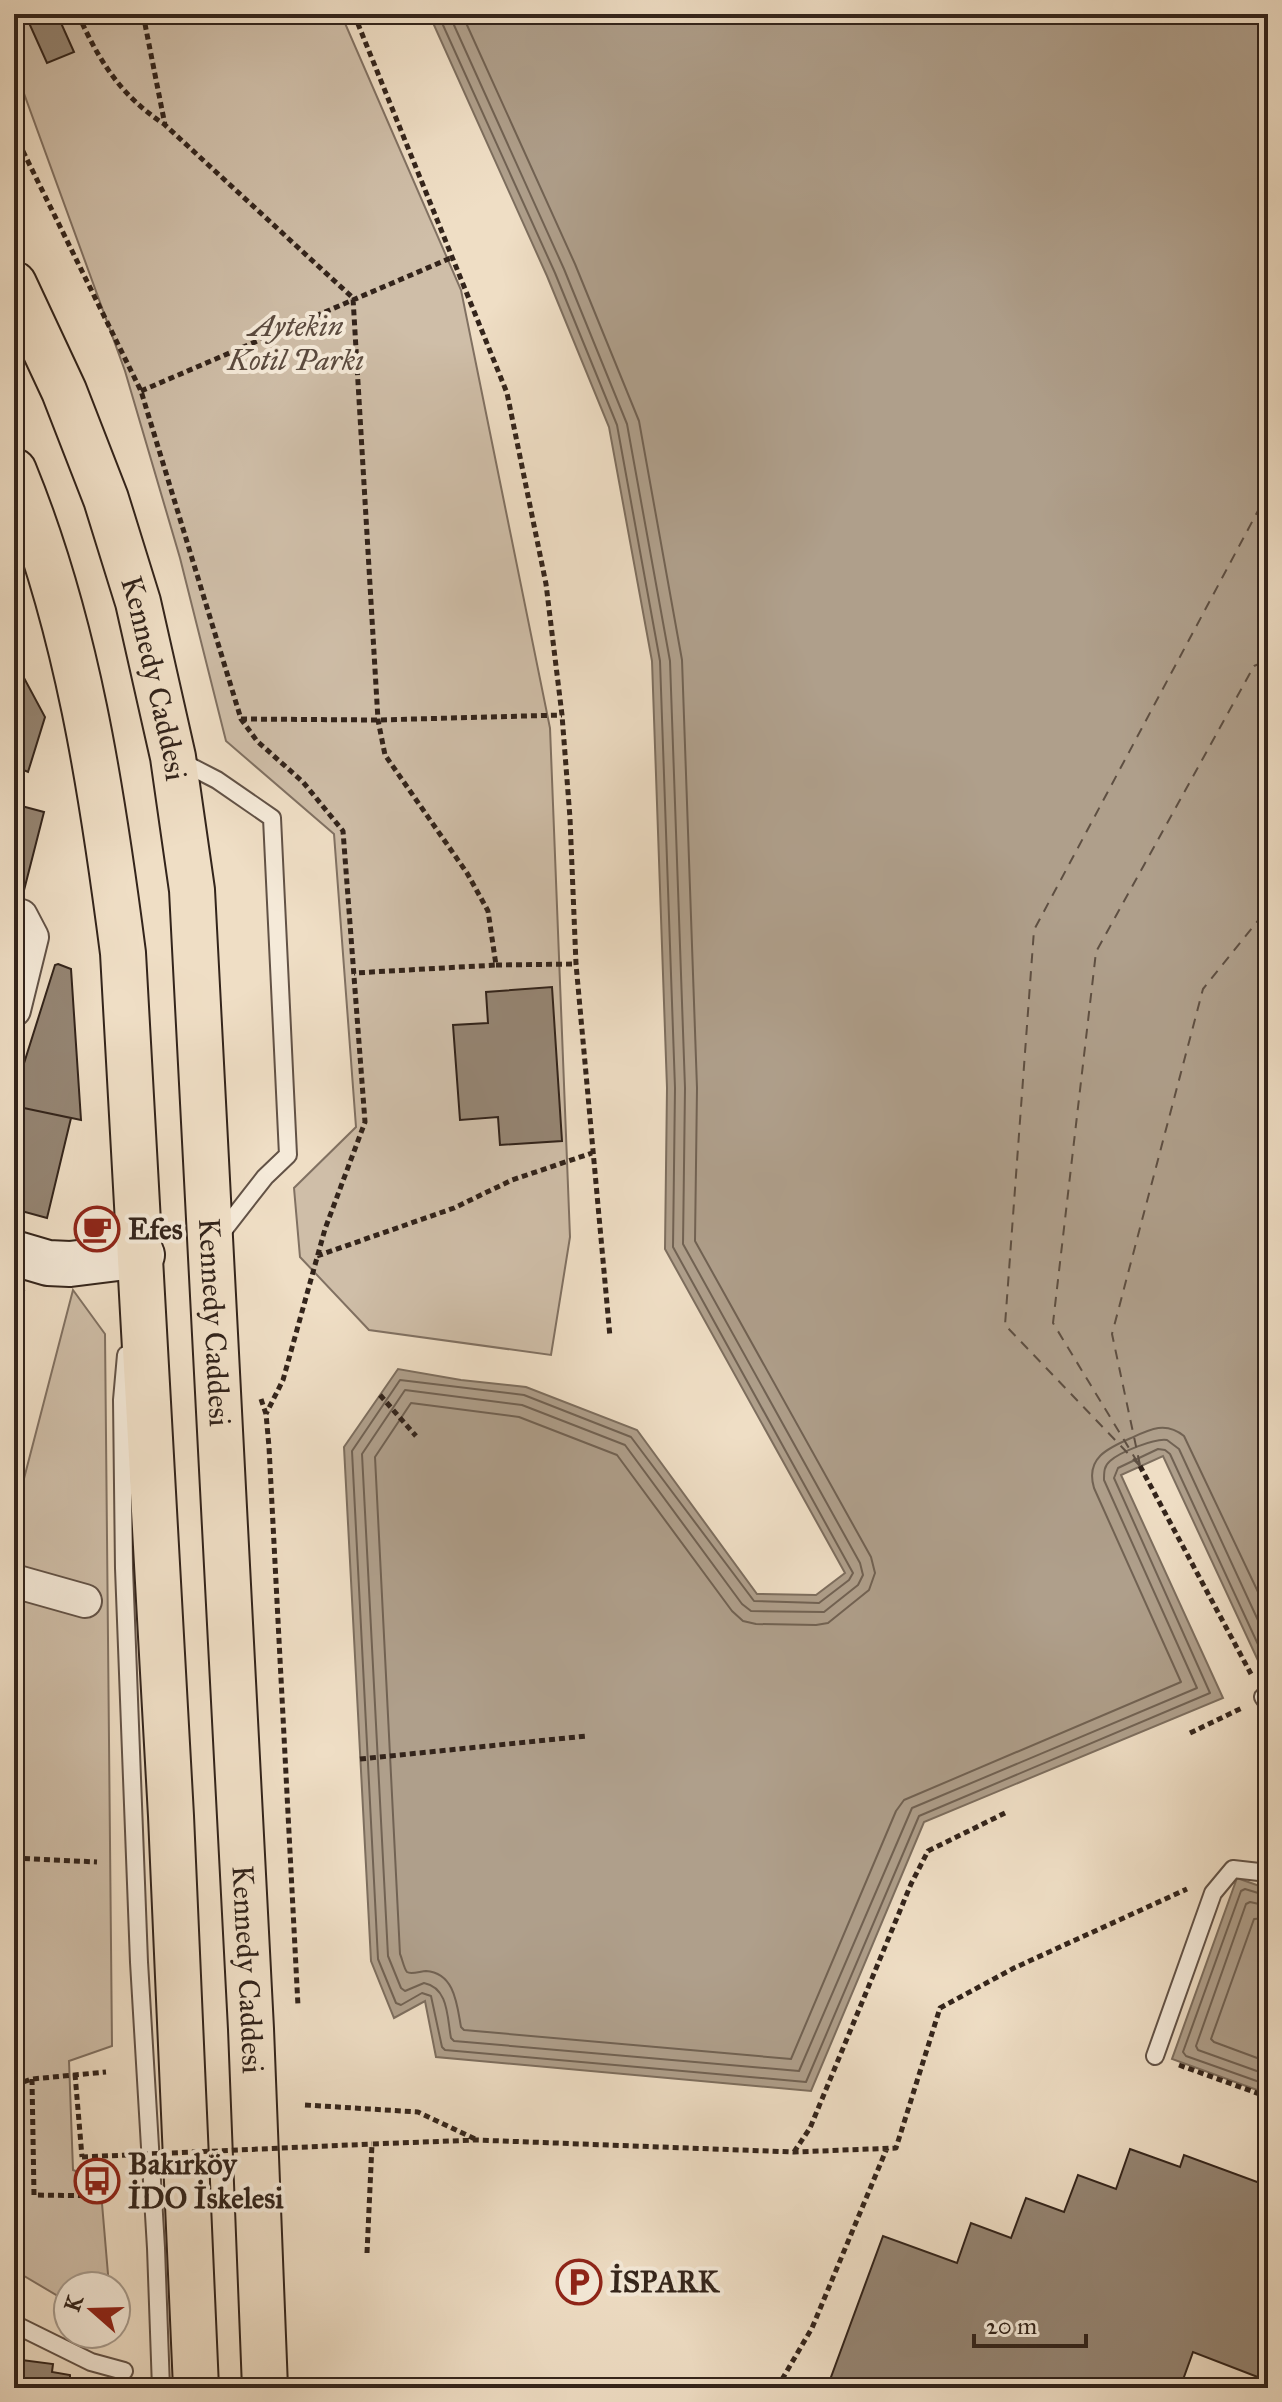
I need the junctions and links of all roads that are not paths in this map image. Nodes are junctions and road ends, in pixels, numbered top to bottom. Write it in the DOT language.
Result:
graph roads {
  1 [pos="14,284"];
  2 [pos="14,471"];
  3 [pos="173,757"];
  4 [pos="14,914"];
  5 [pos="14,1010"];
  6 [pos="211,1247"];
  7 [pos="14,1253"];
  8 [pos="142,1255"];
  9 [pos="14,1581"];
  10 [pos="85,1601"];
  11 [pos="1268,1873"];
  12 [pos="1155,2056"];
  13 [pos="14,2324"];
  14 [pos="124,2371"];
  15 [pos="161,2388"];
  16 [pos="196,2388"];
  17 [pos="265,2388"];
  1 -- 3 [label="highway, Kennedy Caddesi"];
  2 -- 8 [label="highway"];
  3 -- 6 [label="highway, Kennedy Caddesi"];
  3 -- 6 [label="lane"];
  4 -- 5 [label="street"];
  6 -- 17 [label="highway, Kennedy Caddesi"];
  7 -- 8 [label="street"];
  8 -- 15 [label="lane"];
  8 -- 16 [label="highway"];
  9 -- 10 [label="street"];
  11 -- 12 [label="lane"];
  13 -- 14 [label="lane"];
}
